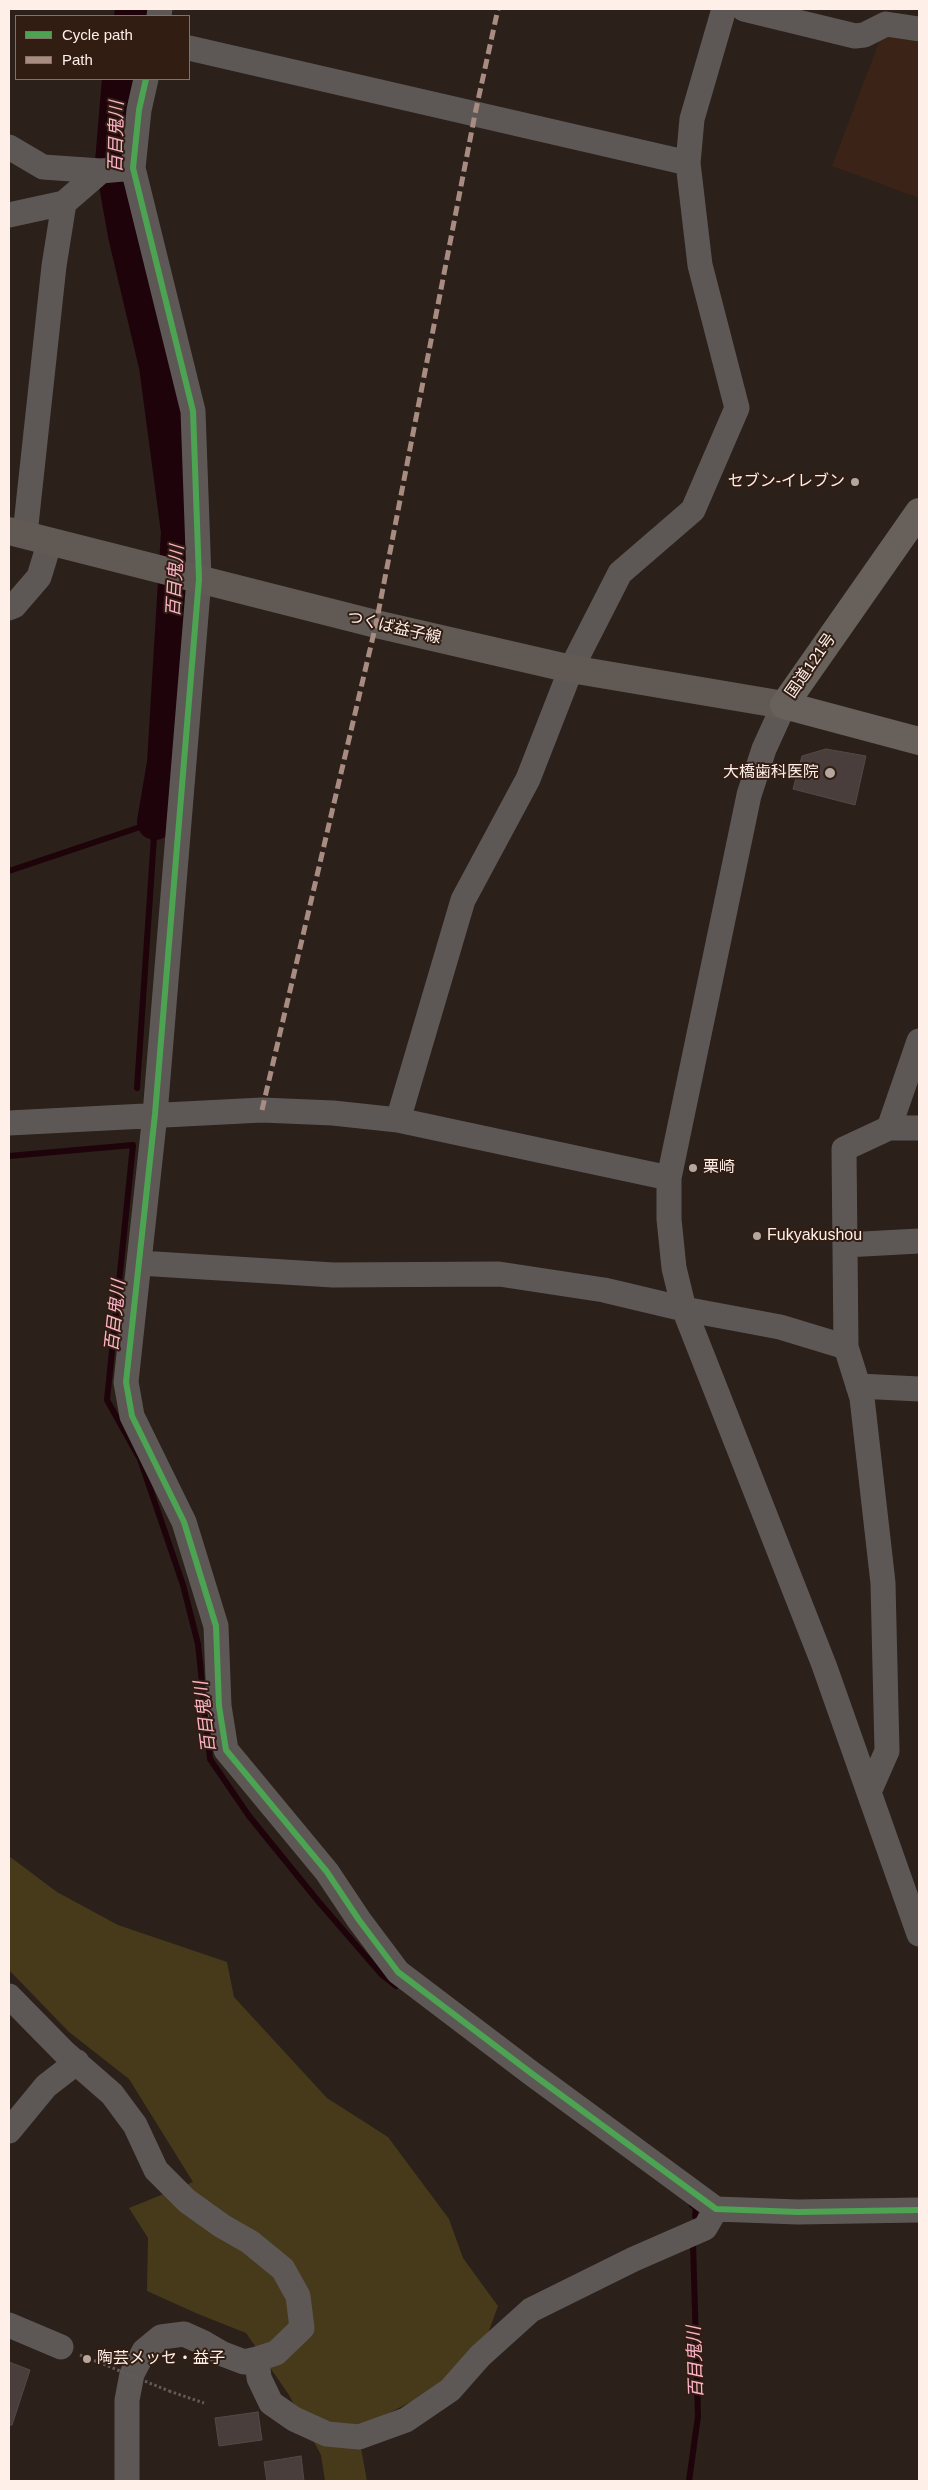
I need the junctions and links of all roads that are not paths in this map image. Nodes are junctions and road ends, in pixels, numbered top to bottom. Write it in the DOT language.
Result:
graph roads {
  1 [pos="724,9"];
  2 [pos="744,9"];
  3 [pos="919,29"];
  4 [pos="190,48"];
  5 [pos="146,80"];
  6 [pos="9,147"];
  7 [pos="688,163"];
  8 [pos="133,168"];
  9 [pos="100,172"];
  10 [pos="64,203"];
  11 [pos="9,215"];
  12 [pos="919,512"];
  13 [pos="28,535"];
  14 [pos="184,575"];
  15 [pos="9,608"];
  16 [pos="571,669"];
  17 [pos="784,705"];
  18 [pos="919,741"];
  19 [pos="919,1041"];
  20 [pos="155,1114"];
  21 [pos="398,1120"];
  22 [pos="9,1123"];
  23 [pos="889,1128"];
  24 [pos="919,1128"];
  25 [pos="669,1178"];
  26 [pos="919,1241"];
  27 [pos="845,1245"];
  28 [pos="138,1263"];
  29 [pos="684,1308"];
  30 [pos="846,1348"];
  31 [pos="858,1386"];
  32 [pos="919,1389"];
  33 [pos="869,1792"];
  34 [pos="919,1934"];
  35 [pos="9,1996"];
  36 [pos="77,2062"];
  37 [pos="9,2131"];
  38 [pos="716,2209"];
  39 [pos="919,2210"];
  40 [pos="9,2325"];
  41 [pos="61,2347"];
  42 [pos="257,2359"];
  43 [pos="127,2481"];
  1 -- 7 [label="street"];
  2 -- 3 [label="street"];
  4 -- 7 [label="street"];
  5 -- 8 [label="street"];
  6 -- 9 [label="street"];
  7 -- 16 [label="street"];
  8 -- 9 [label="street"];
  8 -- 14 [label="street"];
  9 -- 10 [label="street"];
  10 -- 11 [label="street"];
  10 -- 13 [label="street"];
  12 -- 17 [label="highway, 国道121号"];
  13 -- 14 [label="main road, つくば益子線"];
  13 -- 15 [label="street"];
  14 -- 16 [label="main road, つくば益子線"];
  14 -- 20 [label="street"];
  16 -- 17 [label="main road, つくば益子線"];
  16 -- 21 [label="street"];
  17 -- 18 [label="highway, 国道121号"];
  17 -- 25 [label="street"];
  19 -- 23 [label="street"];
  20 -- 21 [label="street"];
  20 -- 22 [label="street"];
  20 -- 28 [label="street"];
  21 -- 25 [label="street"];
  23 -- 24 [label="street"];
  23 -- 27 [label="street"];
  25 -- 29 [label="street"];
  26 -- 27 [label="street"];
  27 -- 30 [label="street"];
  28 -- 29 [label="street"];
  28 -- 38 [label="street"];
  29 -- 30 [label="street"];
  29 -- 33 [label="street"];
  30 -- 31 [label="street"];
  31 -- 32 [label="street"];
  31 -- 33 [label="street"];
  33 -- 34 [label="street"];
  35 -- 36 [label="street"];
  36 -- 37 [label="street"];
  36 -- 42 [label="street"];
  38 -- 39 [label="street"];
  38 -- 42 [label="street"];
  40 -- 41 [label="street"];
  42 -- 43 [label="street"];
}
